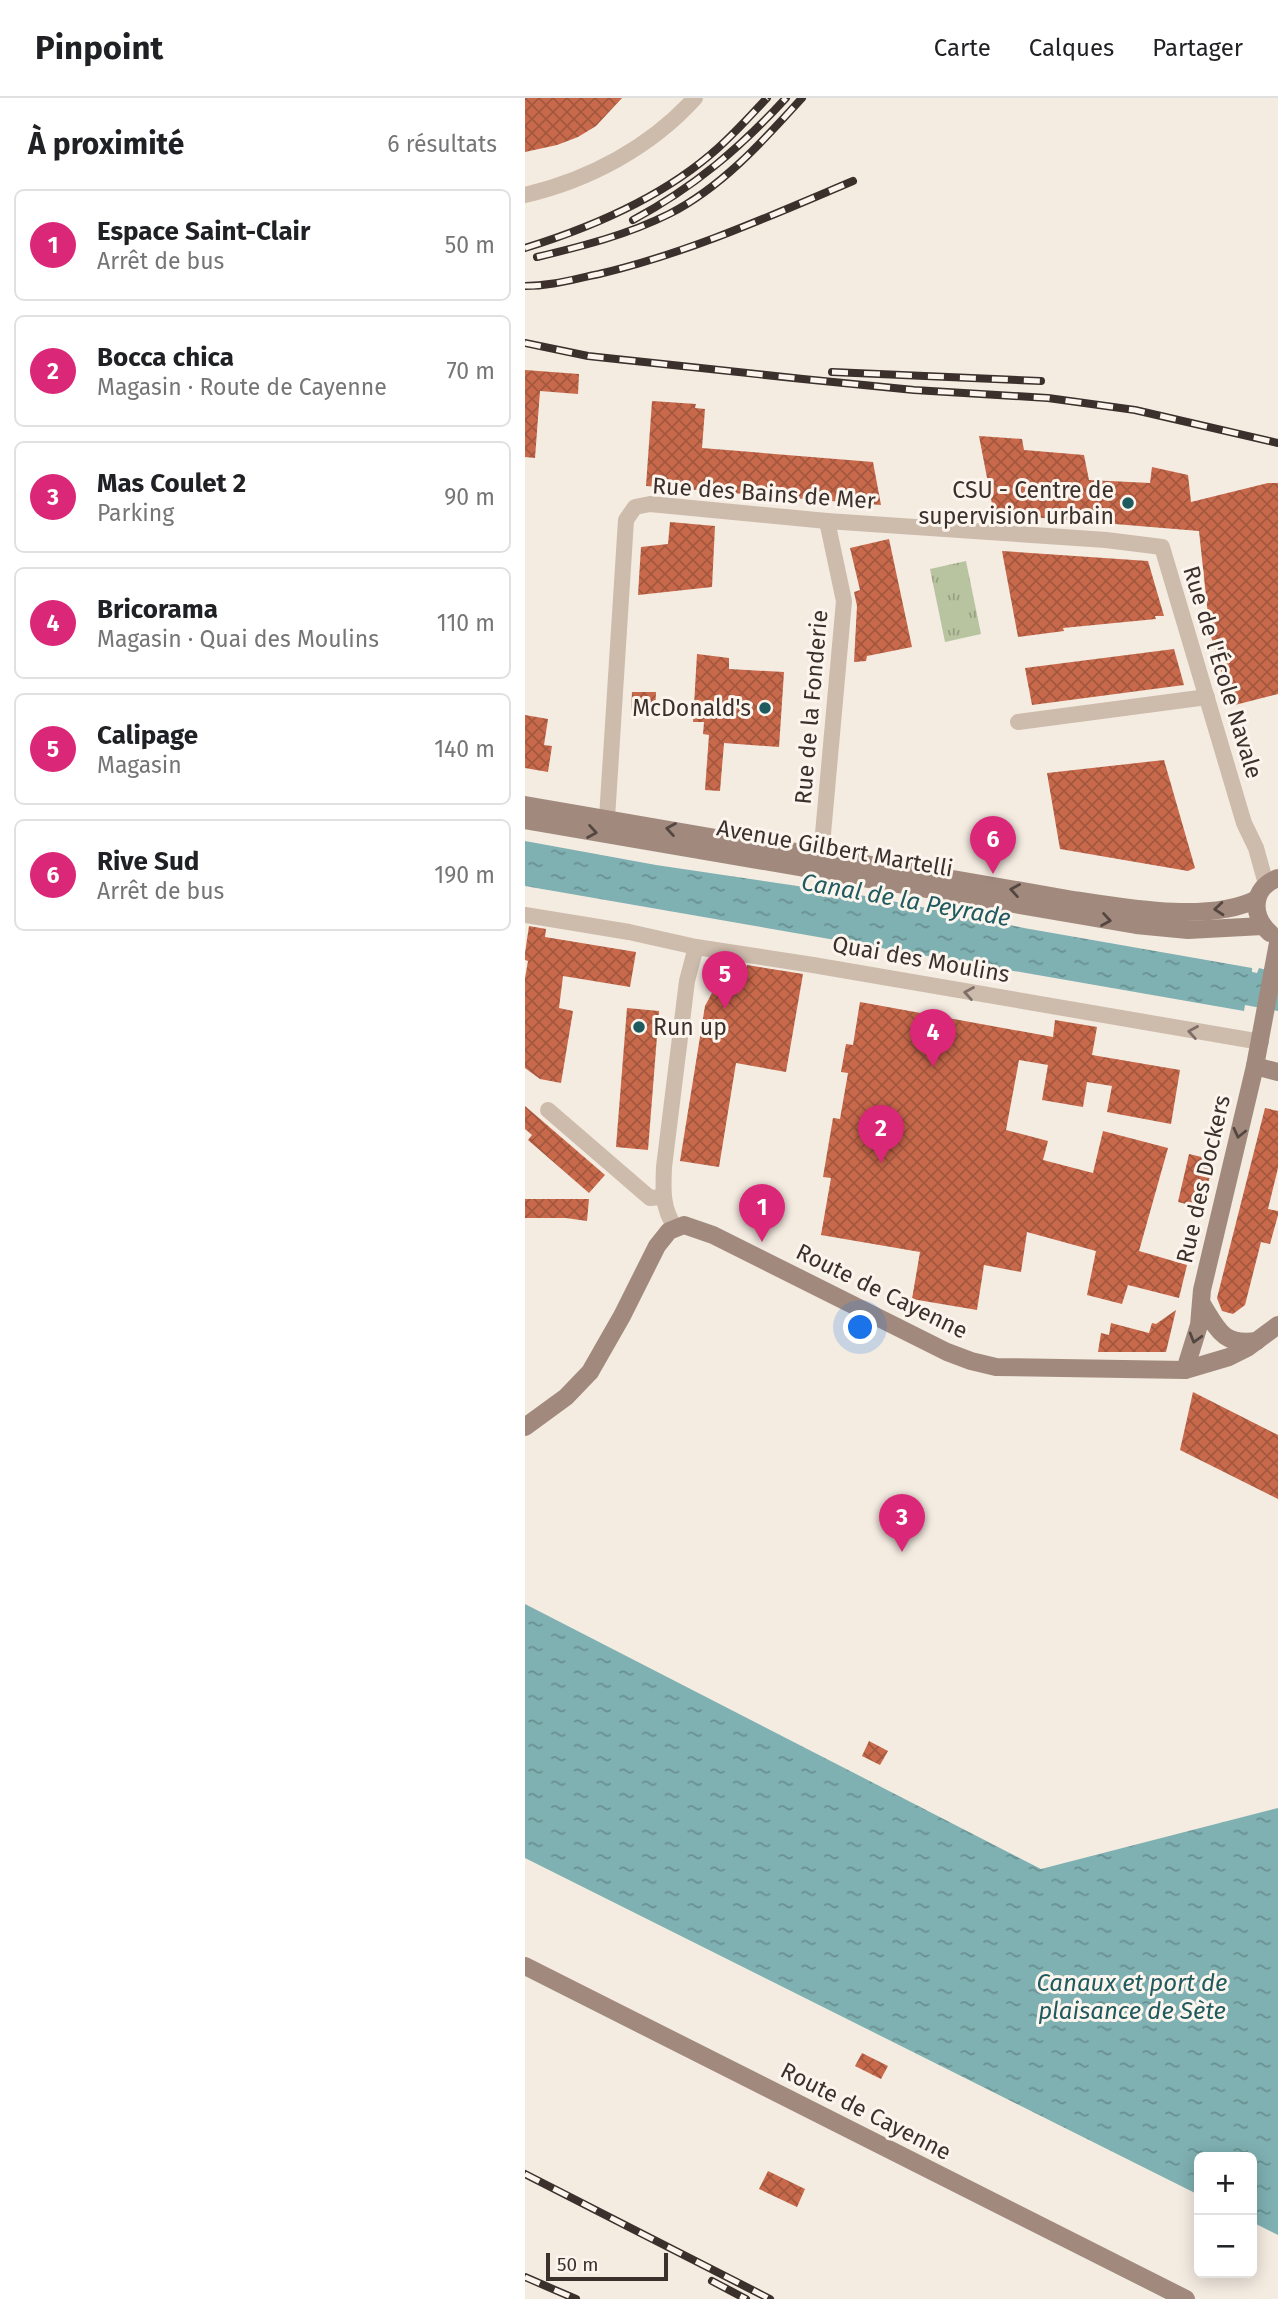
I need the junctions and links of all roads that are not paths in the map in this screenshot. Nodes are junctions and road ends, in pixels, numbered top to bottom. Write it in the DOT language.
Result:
graph roads {
  1 [pos="695,98"];
  2 [pos="525,195"];
  3 [pos="827,521"];
  4 [pos="1162,547"];
  5 [pos="1206,697"];
  6 [pos="1018,722"];
  7 [pos="525,804"];
  8 [pos="607,818"];
  9 [pos="525,820"];
  10 [pos="821,856"];
  11 [pos="1270,883"];
  12 [pos="525,915"];
  13 [pos="1270,931"];
  14 [pos="1278,943"];
  15 [pos="696,947"];
  16 [pos="1261,1042"];
  17 [pos="1255,1066"];
  18 [pos="1278,1072"];
  19 [pos="548,1110"];
  20 [pos="663,1197"];
  21 [pos="675,1227"];
  22 [pos="1202,1304"];
  23 [pos="1278,1325"];
  24 [pos="1258,1340"];
  25 [pos="1185,1370"];
  26 [pos="525,1427"];
  27 [pos="525,1966"];
  28 [pos="1186,2299"];
  1 -- 2 [label="street"];
  3 -- 4 [label="street, Rue des Bains de Mer"];
  3 -- 8 [label="street, Rue des Bains de Mer"];
  3 -- 10 [label="street, Rue de la Fonderie"];
  4 -- 5 [label="street, Rue de l'École Navale"];
  5 -- 6 [label="street"];
  5 -- 11 [label="street, Rue de l'École Navale"];
  7 -- 8 [label="street, Avenue Gilbert Martelli"];
  10 -- 8 [label="street, Avenue Gilbert Martelli, one-way"];
  9 -- 13 [label="street, Avenue Gilbert Martelli, one-way"];
  11 -- 10 [label="street, Avenue Gilbert Martelli, one-way"];
  11 -- 13 [label="street"];
  12 -- 15 [label="street, Quai des Moulins"];
  14 -- 16 [label="street"];
  16 -- 15 [label="street, Quai des Moulins, one-way"];
  15 -- 20 [label="street"];
  16 -- 17 [label="street"];
  17 -- 18 [label="street"];
  17 -- 22 [label="street, Rue des Dockers, one-way"];
  19 -- 20 [label="street"];
  20 -- 21 [label="street"];
  21 -- 25 [label="street, Route de Cayenne"];
  21 -- 26 [label="street"];
  22 -- 24 [label="street"];
  22 -- 25 [label="street, Rue des Dockers, one-way"];
  23 -- 24 [label="street, Route de Cayenne"];
  24 -- 25 [label="street, Route de Cayenne"];
  27 -- 28 [label="street, Route de Cayenne"];
}
